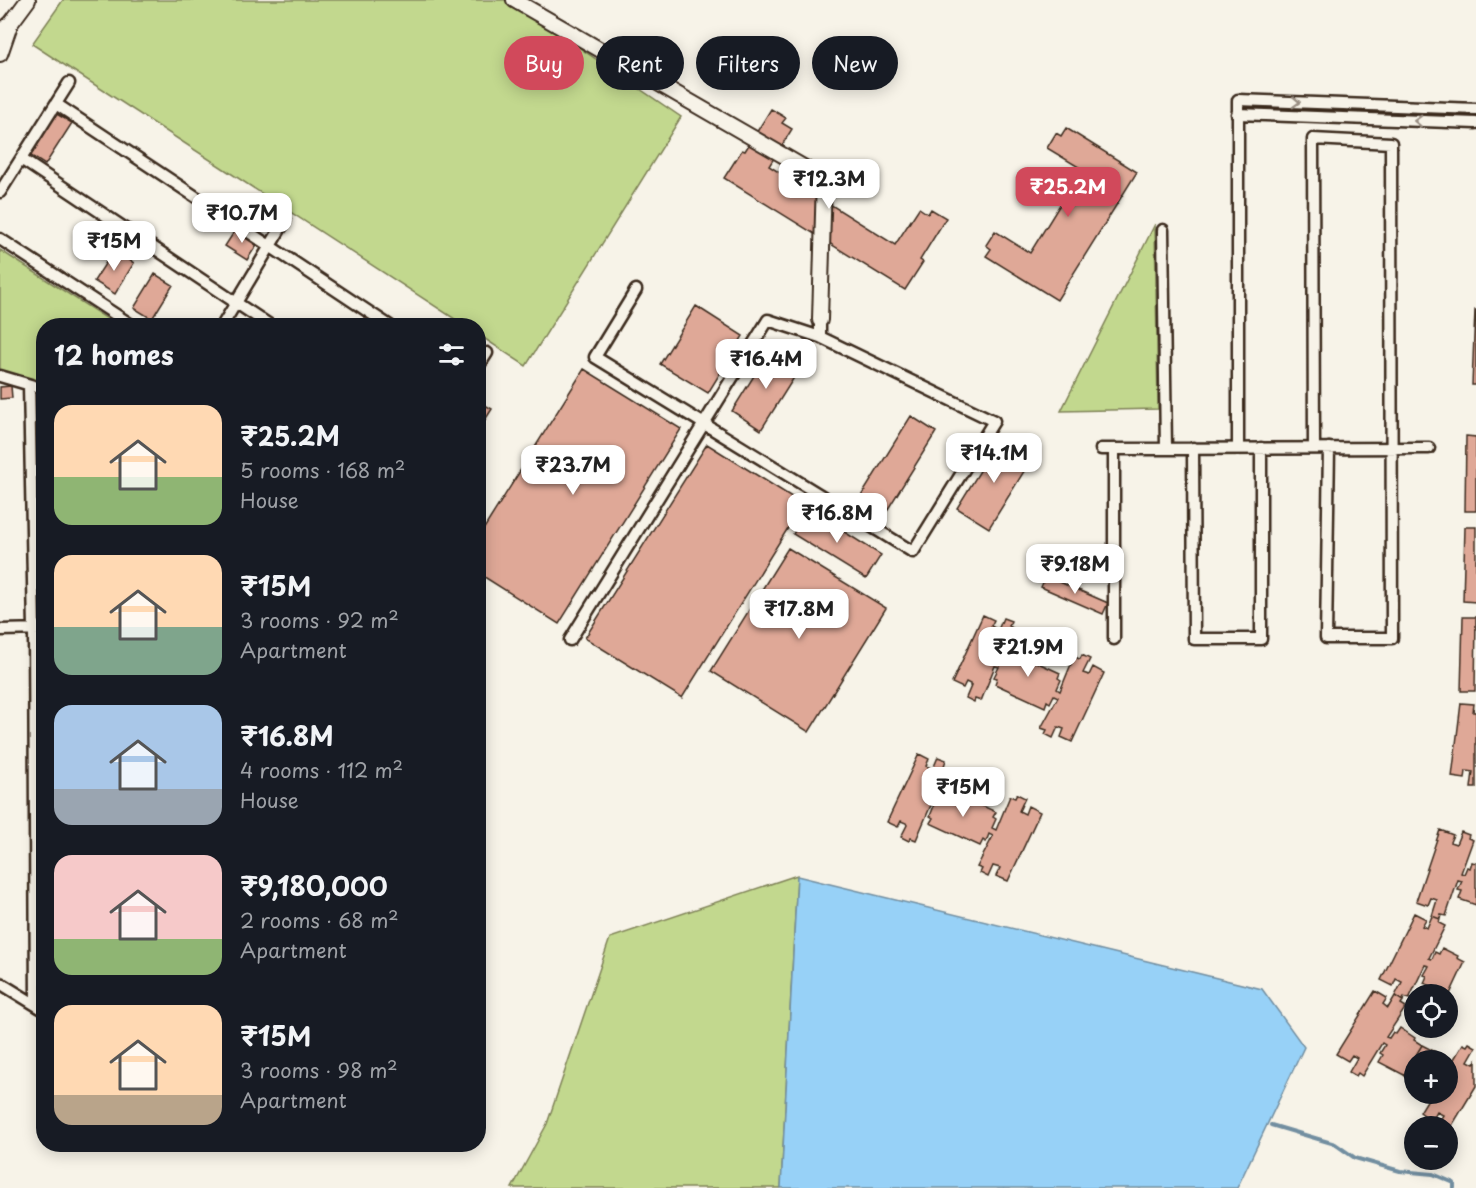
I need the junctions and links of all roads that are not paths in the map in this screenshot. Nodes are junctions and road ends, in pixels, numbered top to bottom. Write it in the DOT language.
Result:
graph roads {
  1 [pos="28,0"];
  2 [pos="514,0"];
  3 [pos="11,23"];
  4 [pos="0,33"];
  5 [pos="0,54"];
  6 [pos="69,83"];
  7 [pos="56,104"];
  8 [pos="1476,109"];
  9 [pos="1238,114"];
  10 [pos="1476,123"];
  11 [pos="21,159"];
  12 [pos="0,192"];
  13 [pos="285,221"];
  14 [pos="1163,230"];
  15 [pos="0,239"];
  16 [pos="269,246"];
  17 [pos="636,290"];
  18 [pos="236,303"];
  19 [pos="121,318"];
  20 [pos="227,318"];
  21 [pos="259,318"];
  22 [pos="378,318"];
  23 [pos="820,320"];
  24 [pos="820,337"];
  25 [pos="0,376"];
  26 [pos="29,385"];
  27 [pos="36,387"];
  28 [pos="704,424"];
  29 [pos="1429,447"];
  30 [pos="1166,448"];
  31 [pos="1193,448"];
  32 [pos="1238,448"];
  33 [pos="1261,448"];
  34 [pos="1314,448"];
  35 [pos="1329,448"];
  36 [pos="1391,448"];
  37 [pos="1101,449"];
  38 [pos="1114,449"];
  39 [pos="36,556"];
  40 [pos="36,629"];
  41 [pos="0,630"];
  42 [pos="1114,639"];
  43 [pos="570,640"];
  44 [pos="0,983"];
  45 [pos="36,1006"];
  1 -- 3 [label="street"];
  2 -- 23 [label="street"];
  3 -- 4 [label="street"];
  3 -- 5 [label="street"];
  6 -- 7 [label="street"];
  7 -- 11 [label="street"];
  7 -- 16 [label="street"];
  9 -- 8 [label="street, one-way"];
  10 -- 9 [label="street, one-way"];
  9 -- 32 [label="street"];
  11 -- 12 [label="street"];
  11 -- 18 [label="street"];
  13 -- 16 [label="street"];
  14 -- 30 [label="street"];
  15 -- 19 [label="street"];
  16 -- 18 [label="street"];
  16 -- 22 [label="street"];
  17 -- 28 [label="street"];
  18 -- 20 [label="street"];
  18 -- 21 [label="street"];
  23 -- 24 [label="street"];
  24 -- 28 [label="street"];
  24 -- 28 [label="street"];
  25 -- 26 [label="street"];
  26 -- 27 [label="street"];
  26 -- 39 [label="street"];
  28 -- 43 [label="street"];
  29 -- 36 [label="street"];
  30 -- 31 [label="street"];
  30 -- 38 [label="street"];
  31 -- 32 [label="street"];
  31 -- 33 [label="street"];
  32 -- 33 [label="street"];
  33 -- 34 [label="street"];
  34 -- 35 [label="street"];
  34 -- 36 [label="street"];
  35 -- 36 [label="street"];
  35 -- 36 [label="street"];
  37 -- 38 [label="street"];
  38 -- 42 [label="street"];
  40 -- 41 [label="street"];
  44 -- 45 [label="street"];
}
